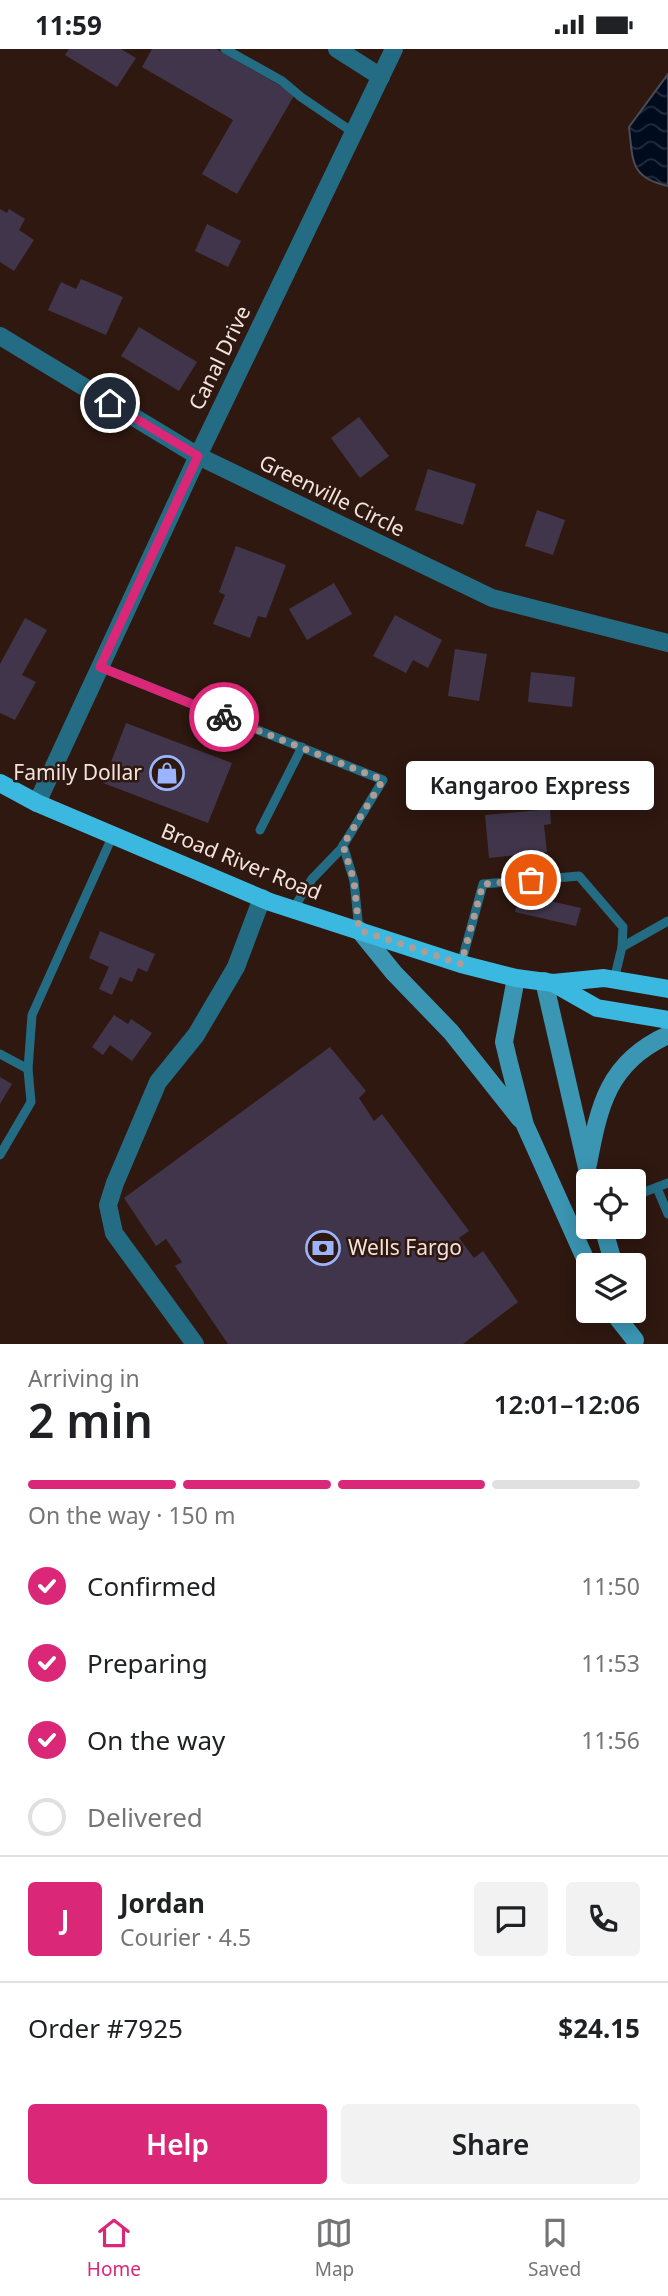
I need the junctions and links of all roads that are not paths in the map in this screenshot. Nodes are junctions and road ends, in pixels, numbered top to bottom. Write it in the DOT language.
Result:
graph roads {
  1 [pos="225,49"];
  2 [pos="337,49"];
  3 [pos="394,49"];
  4 [pos="381,77"];
  5 [pos="354,133"];
  6 [pos="0,336"];
  7 [pos="198,456"];
  8 [pos="668,643"];
  9 [pos="100,667"];
  10 [pos="302,747"];
  11 [pos="0,783"];
  12 [pos="37,803"];
  13 [pos="260,830"];
  14 [pos="113,835"];
  15 [pos="342,847"];
  16 [pos="262,898"];
  17 [pos="293,909"];
  18 [pos="668,921"];
  19 [pos="359,930"];
  20 [pos="622,947"];
  21 [pos="461,964"];
  22 [pos="516,978"];
  23 [pos="614,980"];
  24 [pos="549,982"];
  25 [pos="668,989"];
  26 [pos="668,1020"];
  27 [pos="668,1035"];
  28 [pos="0,1054"];
  29 [pos="28,1069"];
  30 [pos="525,1125"];
  31 [pos="0,1155"];
  32 [pos="588,1169"];
  33 [pos="590,1169"];
  34 [pos="668,1183"];
  35 [pos="657,1188"];
  36 [pos="646,1192"];
  37 [pos="668,1214"];
  38 [pos="583,1253"];
  39 [pos="621,1323"];
  40 [pos="629,1323"];
  41 [pos="635,1342"];
  42 [pos="195,1344"];
  1 -- 5 [label="lane"];
  2 -- 4 [label="street"];
  3 -- 4 [label="street, Canal Drive"];
  4 -- 5 [label="street, Canal Drive"];
  5 -- 7 [label="street, Canal Drive"];
  6 -- 7 [label="street, Greenville Circle"];
  7 -- 8 [label="street, Greenville Circle"];
  7 -- 9 [label="street, Canal Drive"];
  9 -- 10 [label="lane"];
  9 -- 12 [label="street, Canal Drive"];
  10 -- 13 [label="lane"];
  10 -- 15 [label="lane"];
  11 -- 12 [label="main road, Broad River Road"];
  12 -- 14 [label="main road, Broad River Road"];
  14 -- 16 [label="main road, Broad River Road"];
  14 -- 29 [label="lane"];
  15 -- 17 [label="lane"];
  15 -- 19 [label="lane"];
  16 -- 17 [label="main road, Broad River Road"];
  16 -- 42 [label="street"];
  17 -- 19 [label="main road, Broad River Road"];
  18 -- 20 [label="lane"];
  19 -- 21 [label="main road, Broad River Road"];
  19 -- 30 [label="main road"];
  20 -- 21 [label="lane"];
  20 -- 23 [label="lane"];
  21 -- 22 [label="main road, Broad River Road"];
  22 -- 24 [label="main road, Broad River Road"];
  22 -- 30 [label="main road"];
  23 -- 24 [label="main road, Broad River Road"];
  23 -- 25 [label="main road, Broad River Road"];
  24 -- 26 [label="main road, Broad River Road"];
  24 -- 32 [label="main road"];
  27 -- 33 [label="main road"];
  28 -- 29 [label="lane"];
  29 -- 31 [label="lane"];
  30 -- 38 [label="main road"];
  34 -- 35 [label="lane"];
  35 -- 36 [label="lane"];
  35 -- 37 [label="lane"];
  39 -- 41 [label="main road"];
  40 -- 41 [label="main road"];
}
